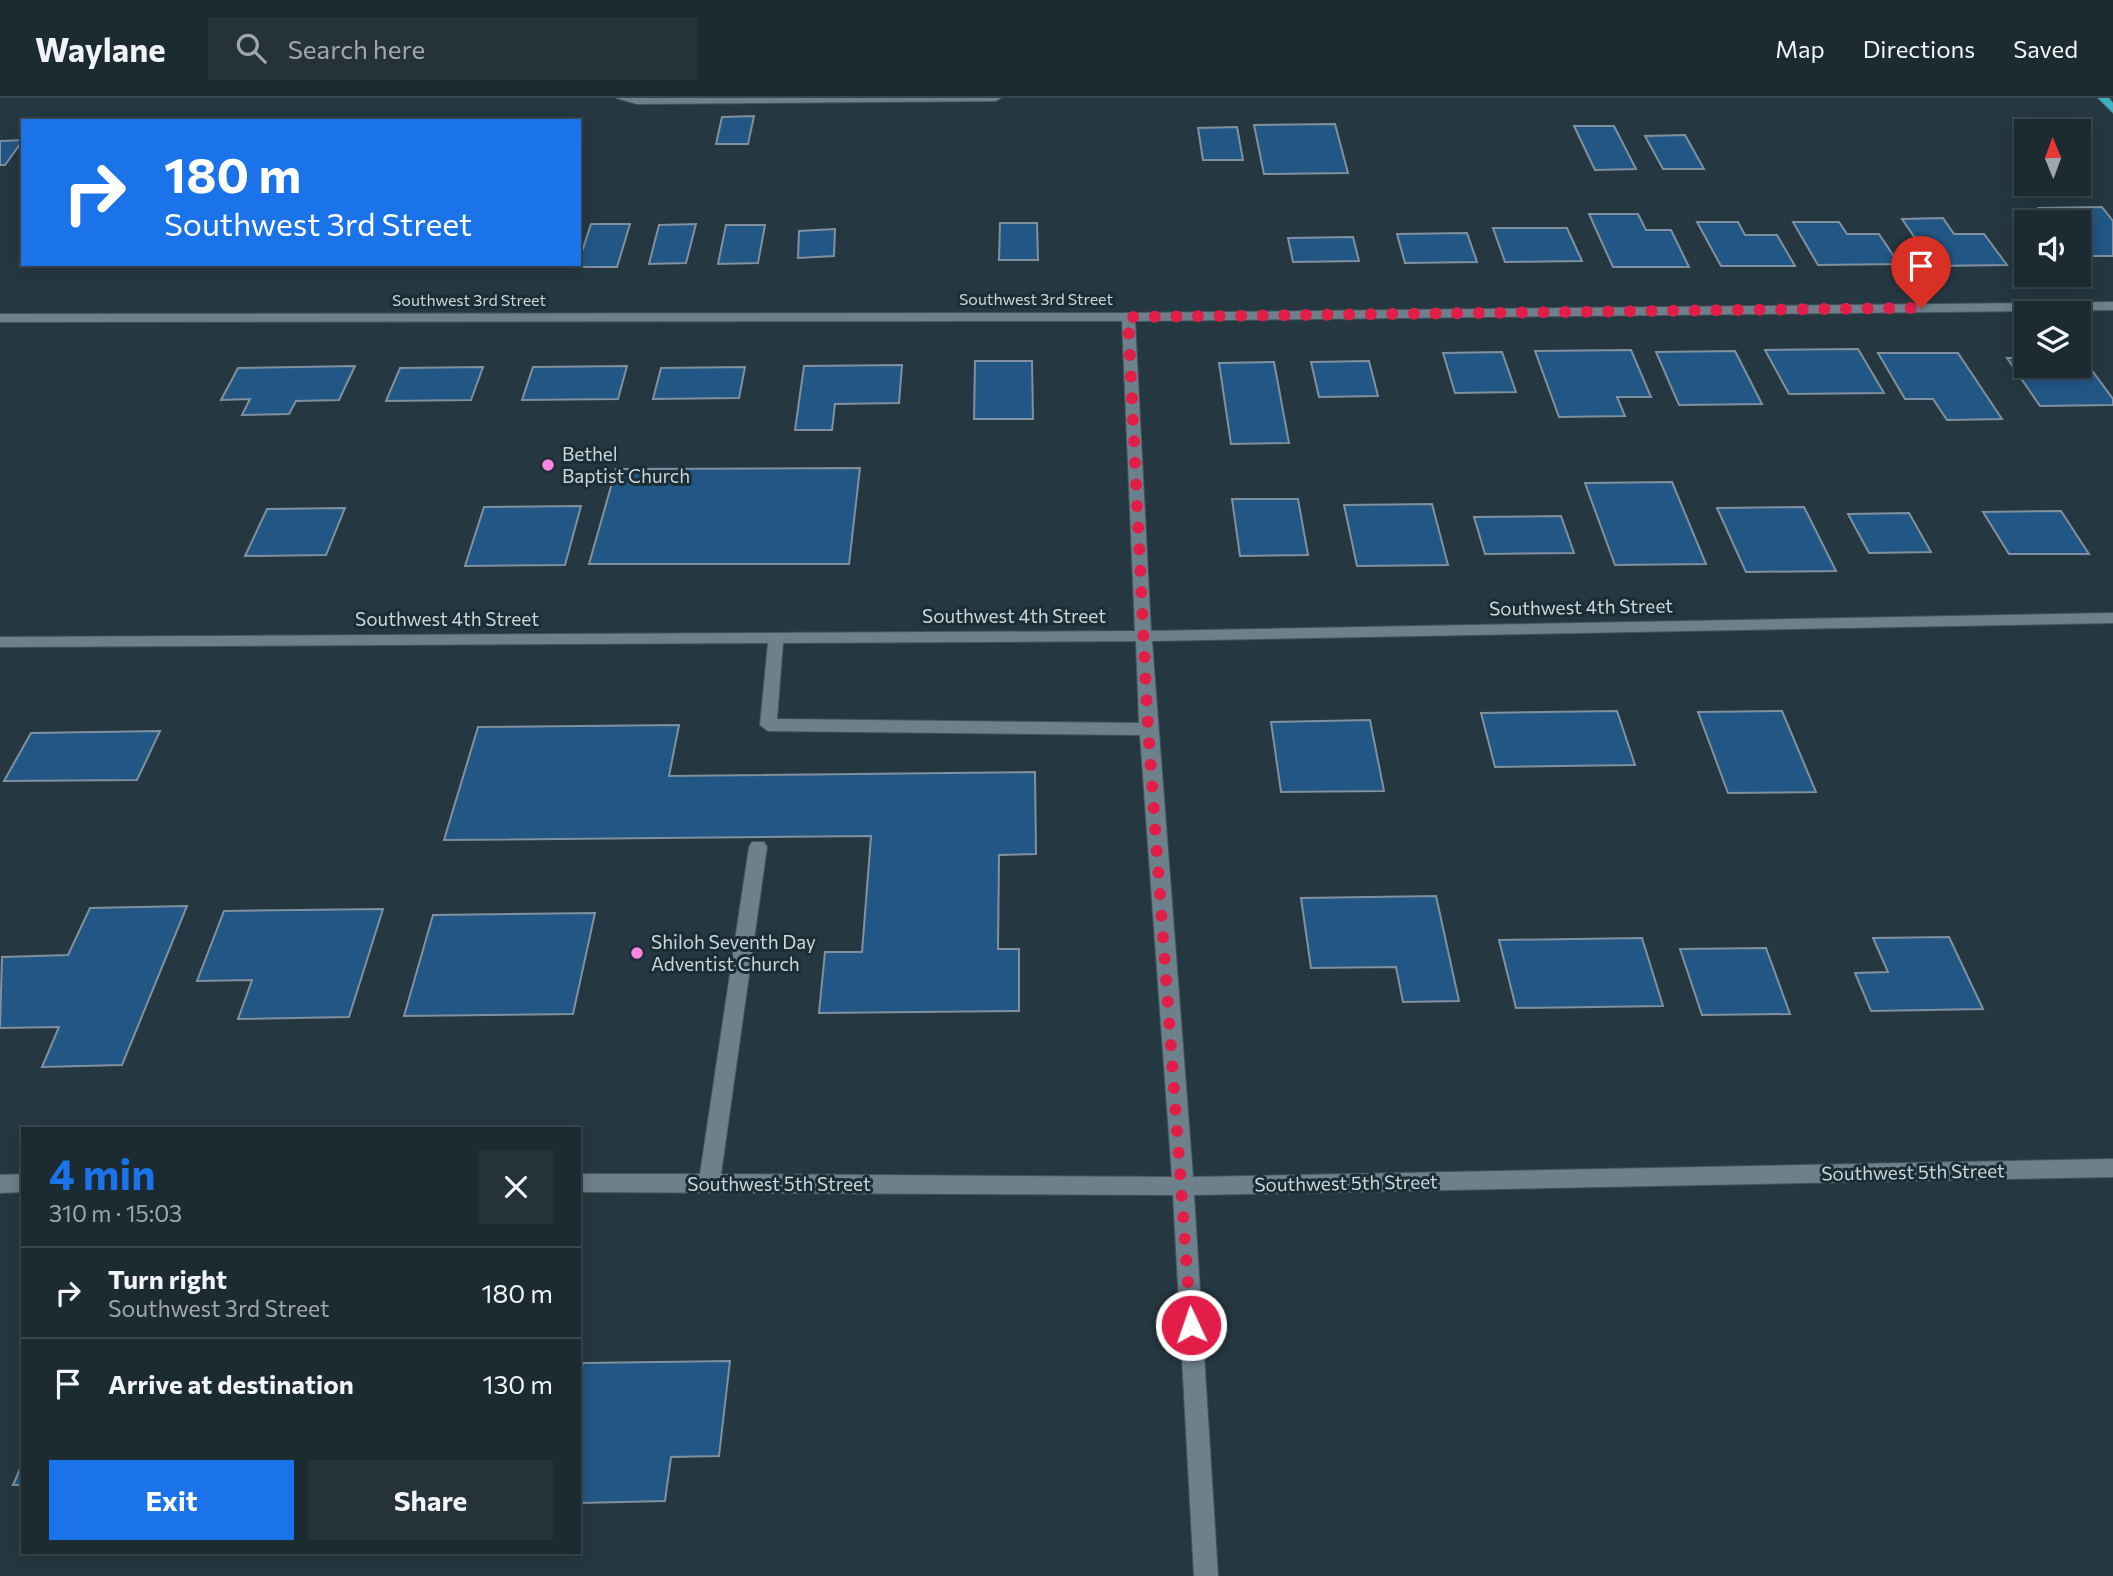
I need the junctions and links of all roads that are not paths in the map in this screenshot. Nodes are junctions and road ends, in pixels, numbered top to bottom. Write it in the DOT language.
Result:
graph roads {
  1 [pos="621,98"];
  2 [pos="996,98"];
  3 [pos="2103,98"];
  4 [pos="2113,110"];
  5 [pos="2113,306"];
  6 [pos="1128,317"];
  7 [pos="0,318"];
  8 [pos="2113,618"];
  9 [pos="1143,636"];
  10 [pos="776,638"];
  11 [pos="0,642"];
  12 [pos="1148,729"];
  13 [pos="758,847"];
  14 [pos="2113,1168"];
  15 [pos="21,1183"];
  16 [pos="581,1183"];
  17 [pos="0,1184"];
  18 [pos="709,1184"];
  19 [pos="1183,1186"];
  20 [pos="1206,1576"];
  1 -- 2 [label="street"];
  3 -- 4 [label="main road"];
  5 -- 6 [label="street, Southwest 3rd Street"];
  6 -- 7 [label="street, Southwest 3rd Street"];
  6 -- 9 [label="street"];
  8 -- 9 [label="street, Southwest 4th Street"];
  9 -- 10 [label="street, Southwest 4th Street"];
  9 -- 12 [label="street"];
  10 -- 11 [label="street, Southwest 4th Street"];
  10 -- 12 [label="street"];
  12 -- 19 [label="street"];
  13 -- 18 [label="street"];
  14 -- 19 [label="street, Southwest 5th Street"];
  15 -- 17 [label="street"];
  16 -- 18 [label="street, Southwest 5th Street"];
  18 -- 19 [label="street, Southwest 5th Street"];
  19 -- 20 [label="street"];
}
